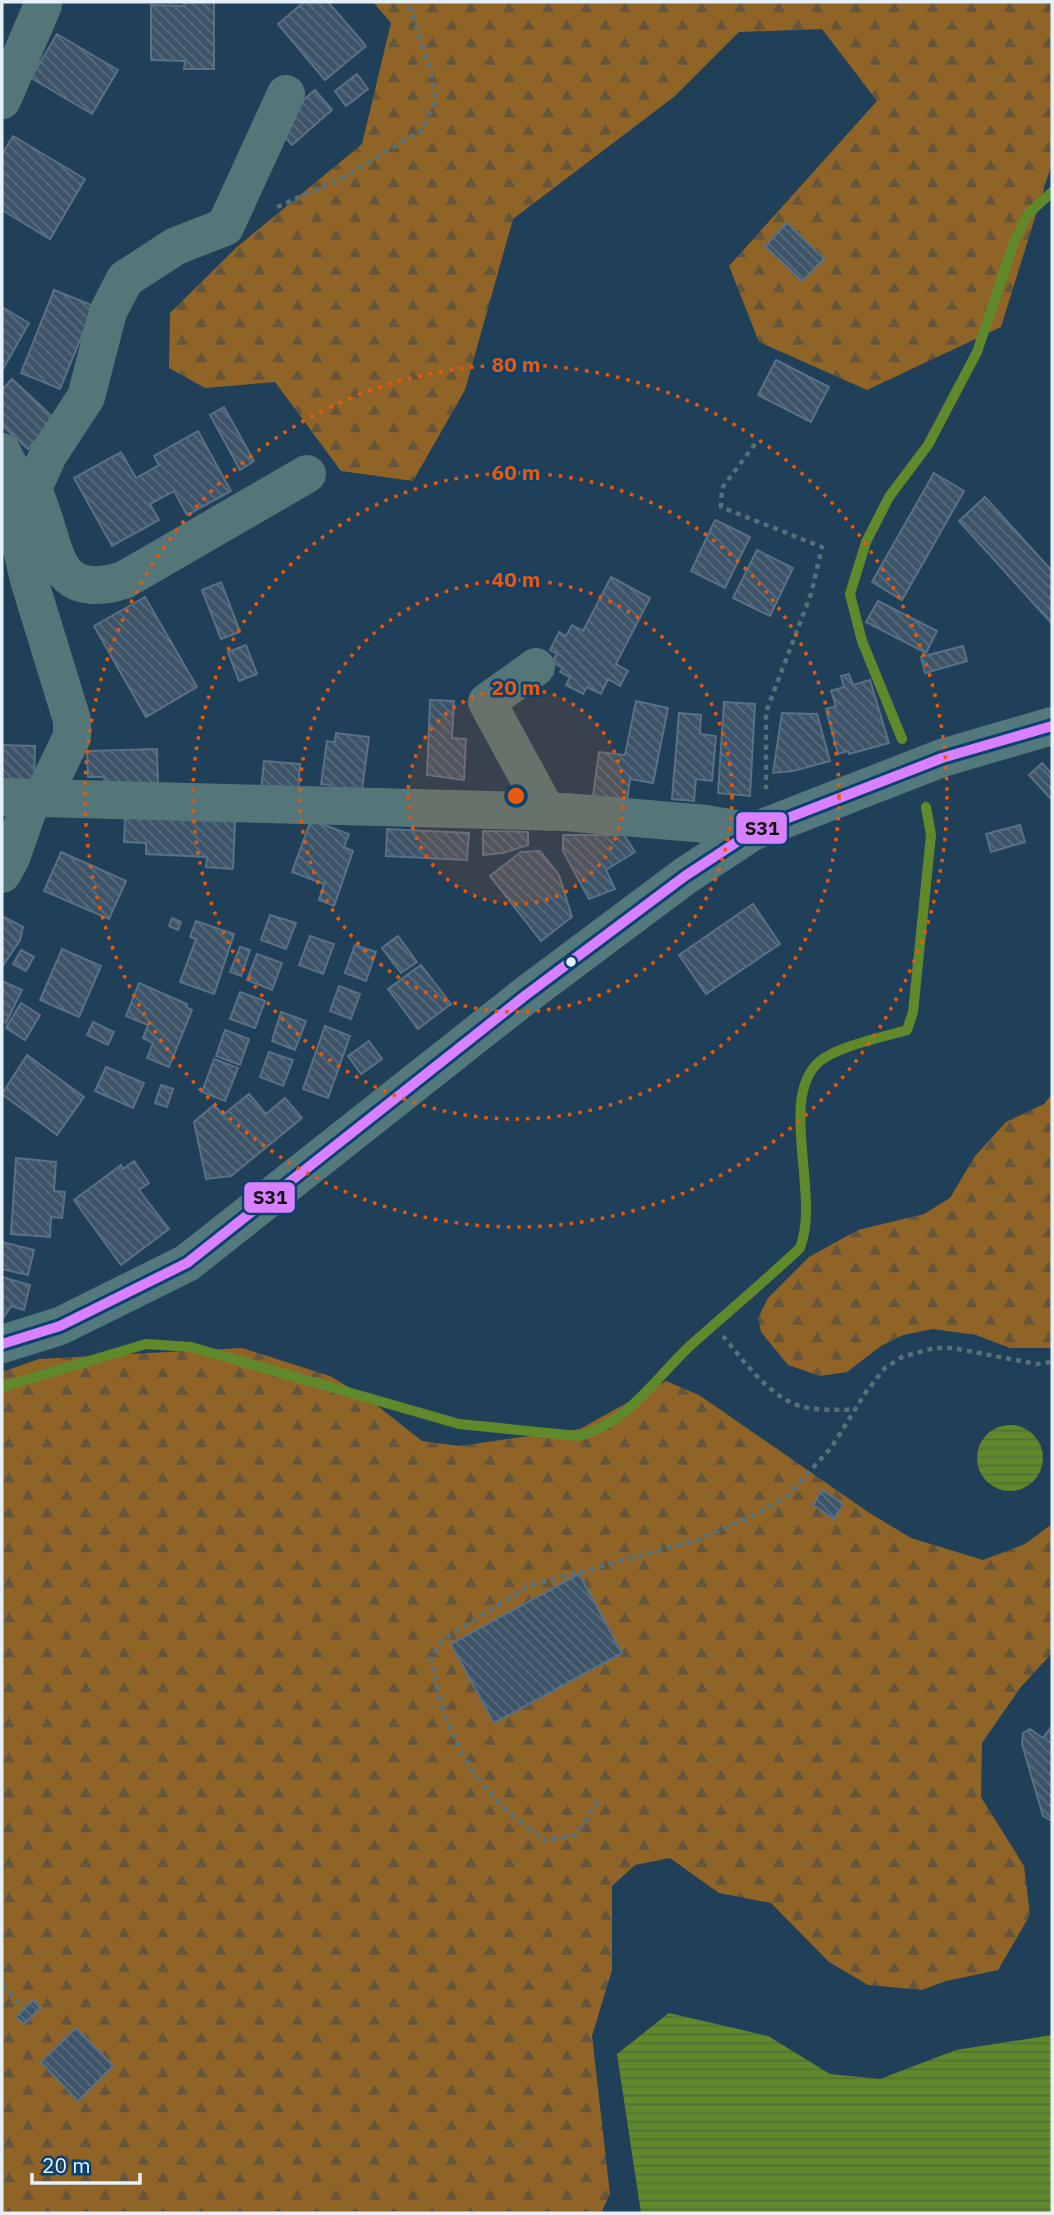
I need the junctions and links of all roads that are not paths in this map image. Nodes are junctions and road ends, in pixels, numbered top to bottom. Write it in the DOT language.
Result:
graph roads {
  1 [pos="43,5"];
  2 [pos="286,94"];
  3 [pos="2,100"];
  4 [pos="17,473"];
  5 [pos="307,474"];
  6 [pos="536,667"];
  7 [pos="1052,726"];
  8 [pos="25,798"];
  9 [pos="547,812"];
  10 [pos="763,827"];
  11 [pos="2,874"];
  12 [pos="2,1344"];
  1 -- 3 [label="street"];
  2 -- 4 [label="street"];
  4 -- 5 [label="street"];
  4 -- 8 [label="street"];
  6 -- 9 [label="street"];
  7 -- 10 [label="highway"];
  8 -- 9 [label="street"];
  8 -- 11 [label="street"];
  9 -- 10 [label="street"];
  10 -- 12 [label="highway"];
}
